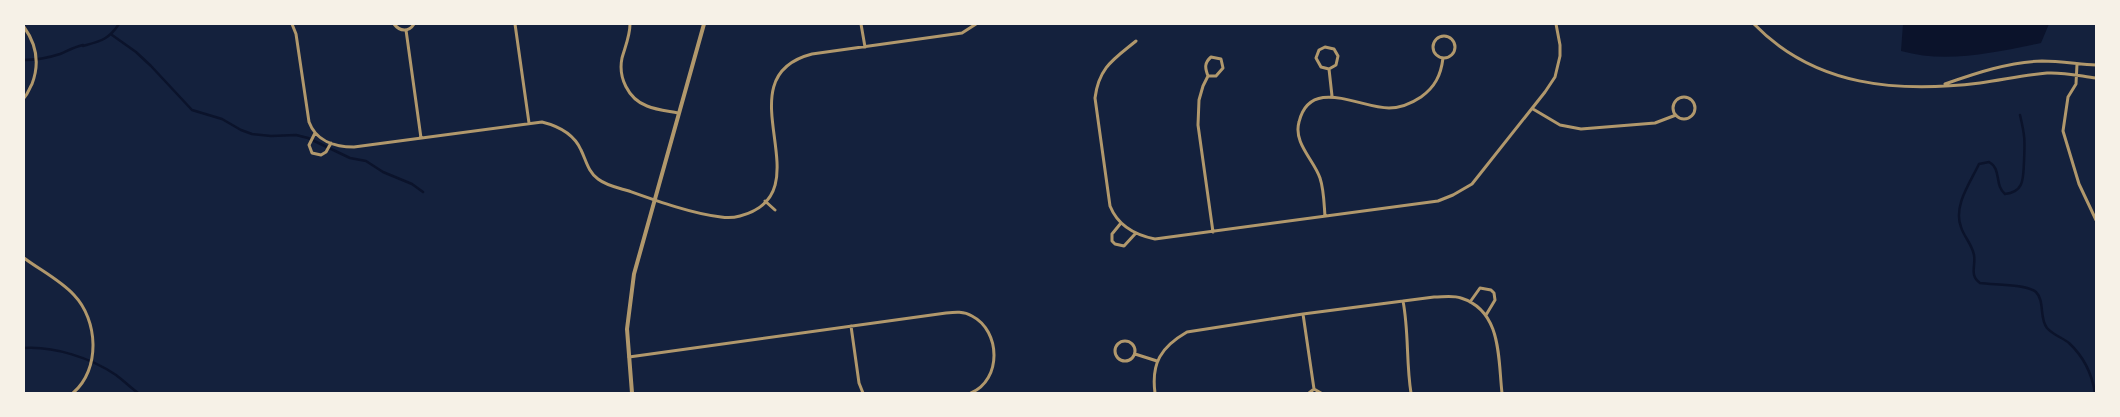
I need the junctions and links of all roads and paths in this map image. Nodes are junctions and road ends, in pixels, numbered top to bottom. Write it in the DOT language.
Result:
graph roads {
  1 [pos="292,24"];
  2 [pos="394,24"];
  3 [pos="414,24"];
  4 [pos="515,24"];
  5 [pos="630,24"];
  6 [pos="704,24"];
  7 [pos="861,24"];
  8 [pos="976,24"];
  9 [pos="1556,24"];
  10 [pos="1754,24"];
  11 [pos="24,27"];
  12 [pos="406,30"];
  13 [pos="1136,41"];
  14 [pos="864,47"];
  15 [pos="1443,58"];
  16 [pos="2077,64"];
  17 [pos="2096,66"];
  18 [pos="1329,69"];
  19 [pos="1208,76"];
  20 [pos="2076,76"];
  21 [pos="2096,78"];
  22 [pos="1940,86"];
  23 [pos="1332,96"];
  24 [pos="24,98"];
  25 [pos="1533,109"];
  26 [pos="678,113"];
  27 [pos="1676,115"];
  28 [pos="529,122"];
  29 [pos="315,133"];
  30 [pos="421,138"];
  31 [pos="331,143"];
  32 [pos="654,200"];
  33 [pos="765,201"];
  34 [pos="775,210"];
  35 [pos="1325,216"];
  36 [pos="2096,220"];
  37 [pos="1120,223"];
  38 [pos="1213,232"];
  39 [pos="1135,234"];
  40 [pos="24,258"];
  41 [pos="1403,301"];
  42 [pos="1470,302"];
  43 [pos="1303,314"];
  44 [pos="1486,315"];
  45 [pos="850,326"];
  46 [pos="1135,354"];
  47 [pos="629,358"];
  48 [pos="1157,360"];
  49 [pos="1314,389"];
  50 [pos="75,393"];
  51 [pos="632,393"];
  52 [pos="863,393"];
  53 [pos="972,393"];
  54 [pos="1155,393"];
  55 [pos="1309,393"];
  56 [pos="1320,393"];
  57 [pos="1411,393"];
  58 [pos="1502,393"];
  1 -- 29 [label="street"];
  2 -- 12 [label="street"];
  3 -- 12 [label="street"];
  4 -- 28 [label="street"];
  5 -- 26 [label="street"];
  6 -- 26 [label="street"];
  7 -- 14 [label="street"];
  8 -- 14 [label="street"];
  9 -- 25 [label="street"];
  10 -- 22 [label="street"];
  11 -- 24 [label="street"];
  12 -- 30 [label="street"];
  13 -- 37 [label="street"];
  14 -- 33 [label="street"];
  15 -- 15 [label="street"];
  15 -- 23 [label="street"];
  16 -- 17 [label="street"];
  16 -- 20 [label="street"];
  16 -- 22 [label="street"];
  18 -- 18 [label="street"];
  18 -- 23 [label="street"];
  19 -- 19 [label="street"];
  19 -- 38 [label="street"];
  20 -- 21 [label="street"];
  20 -- 22 [label="street"];
  20 -- 36 [label="street"];
  23 -- 35 [label="street"];
  25 -- 27 [label="street"];
  25 -- 35 [label="street"];
  26 -- 32 [label="street"];
  27 -- 27 [label="street"];
  28 -- 30 [label="street"];
  28 -- 32 [label="street"];
  29 -- 31 [label="street"];
  29 -- 31 [label="street"];
  30 -- 31 [label="street"];
  32 -- 33 [label="street"];
  32 -- 47 [label="street"];
  33 -- 34 [label="street"];
  35 -- 38 [label="street"];
  37 -- 39 [label="street"];
  37 -- 39 [label="street"];
  38 -- 39 [label="street"];
  40 -- 50 [label="street"];
  41 -- 42 [label="street"];
  41 -- 43 [label="street"];
  41 -- 57 [label="street"];
  42 -- 44 [label="street"];
  42 -- 44 [label="street"];
  43 -- 48 [label="street"];
  43 -- 49 [label="street"];
  44 -- 58 [label="street"];
  45 -- 47 [label="street"];
  45 -- 52 [label="street"];
  45 -- 53 [label="street"];
  46 -- 46 [label="street"];
  46 -- 48 [label="street"];
  47 -- 51 [label="street"];
  48 -- 54 [label="street"];
  49 -- 55 [label="street"];
  49 -- 56 [label="street"];
}
